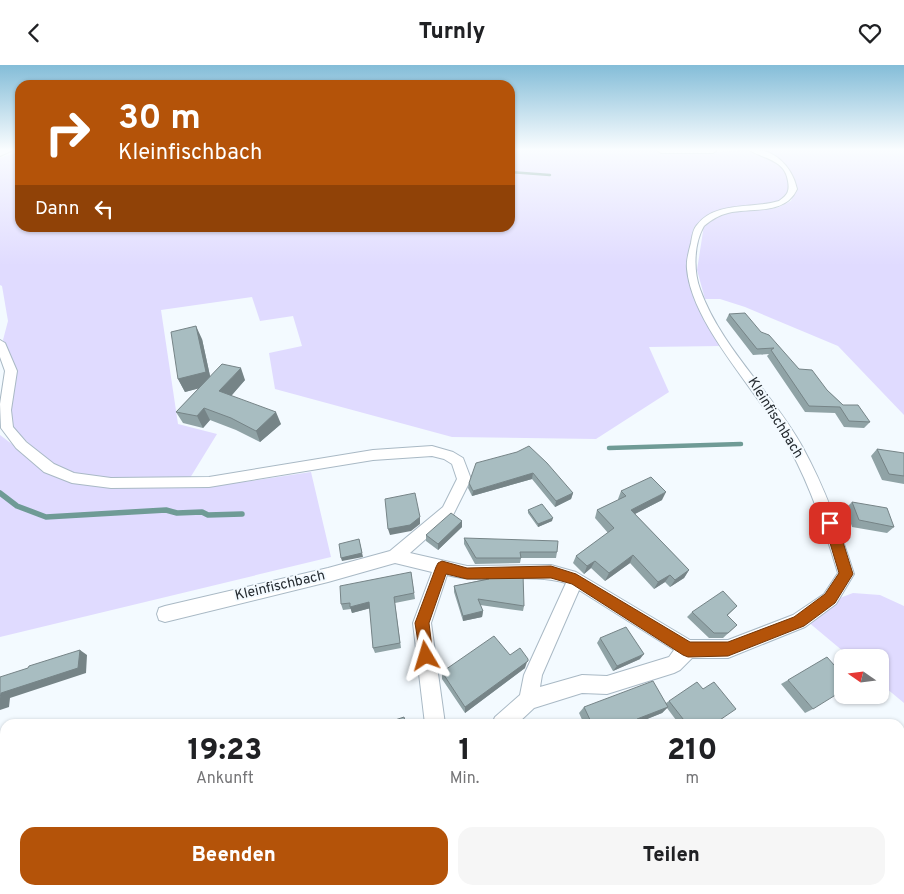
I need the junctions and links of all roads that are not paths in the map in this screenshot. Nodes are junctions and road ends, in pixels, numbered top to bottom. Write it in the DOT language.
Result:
graph roads {
  1 [pos="792,189"];
  2 [pos="0,343"];
  3 [pos="395,556"];
  4 [pos="442,567"];
  5 [pos="576,579"];
  6 [pos="165,613"];
  7 [pos="688,649"];
  8 [pos="529,700"];
  9 [pos="434,719"];
  10 [pos="508,719"];
  1 -- 7 [label="street, Kleinfischbach"];
  2 -- 3 [label="street, Kleinfischbach"];
  3 -- 4 [label="street, Kleinfischbach"];
  3 -- 6 [label="street, Kleinfischbach"];
  4 -- 5 [label="street, Kleinfischbach"];
  4 -- 9 [label="street"];
  5 -- 7 [label="street, Kleinfischbach"];
  5 -- 8 [label="street"];
  7 -- 8 [label="street"];
  8 -- 10 [label="street"];
}
